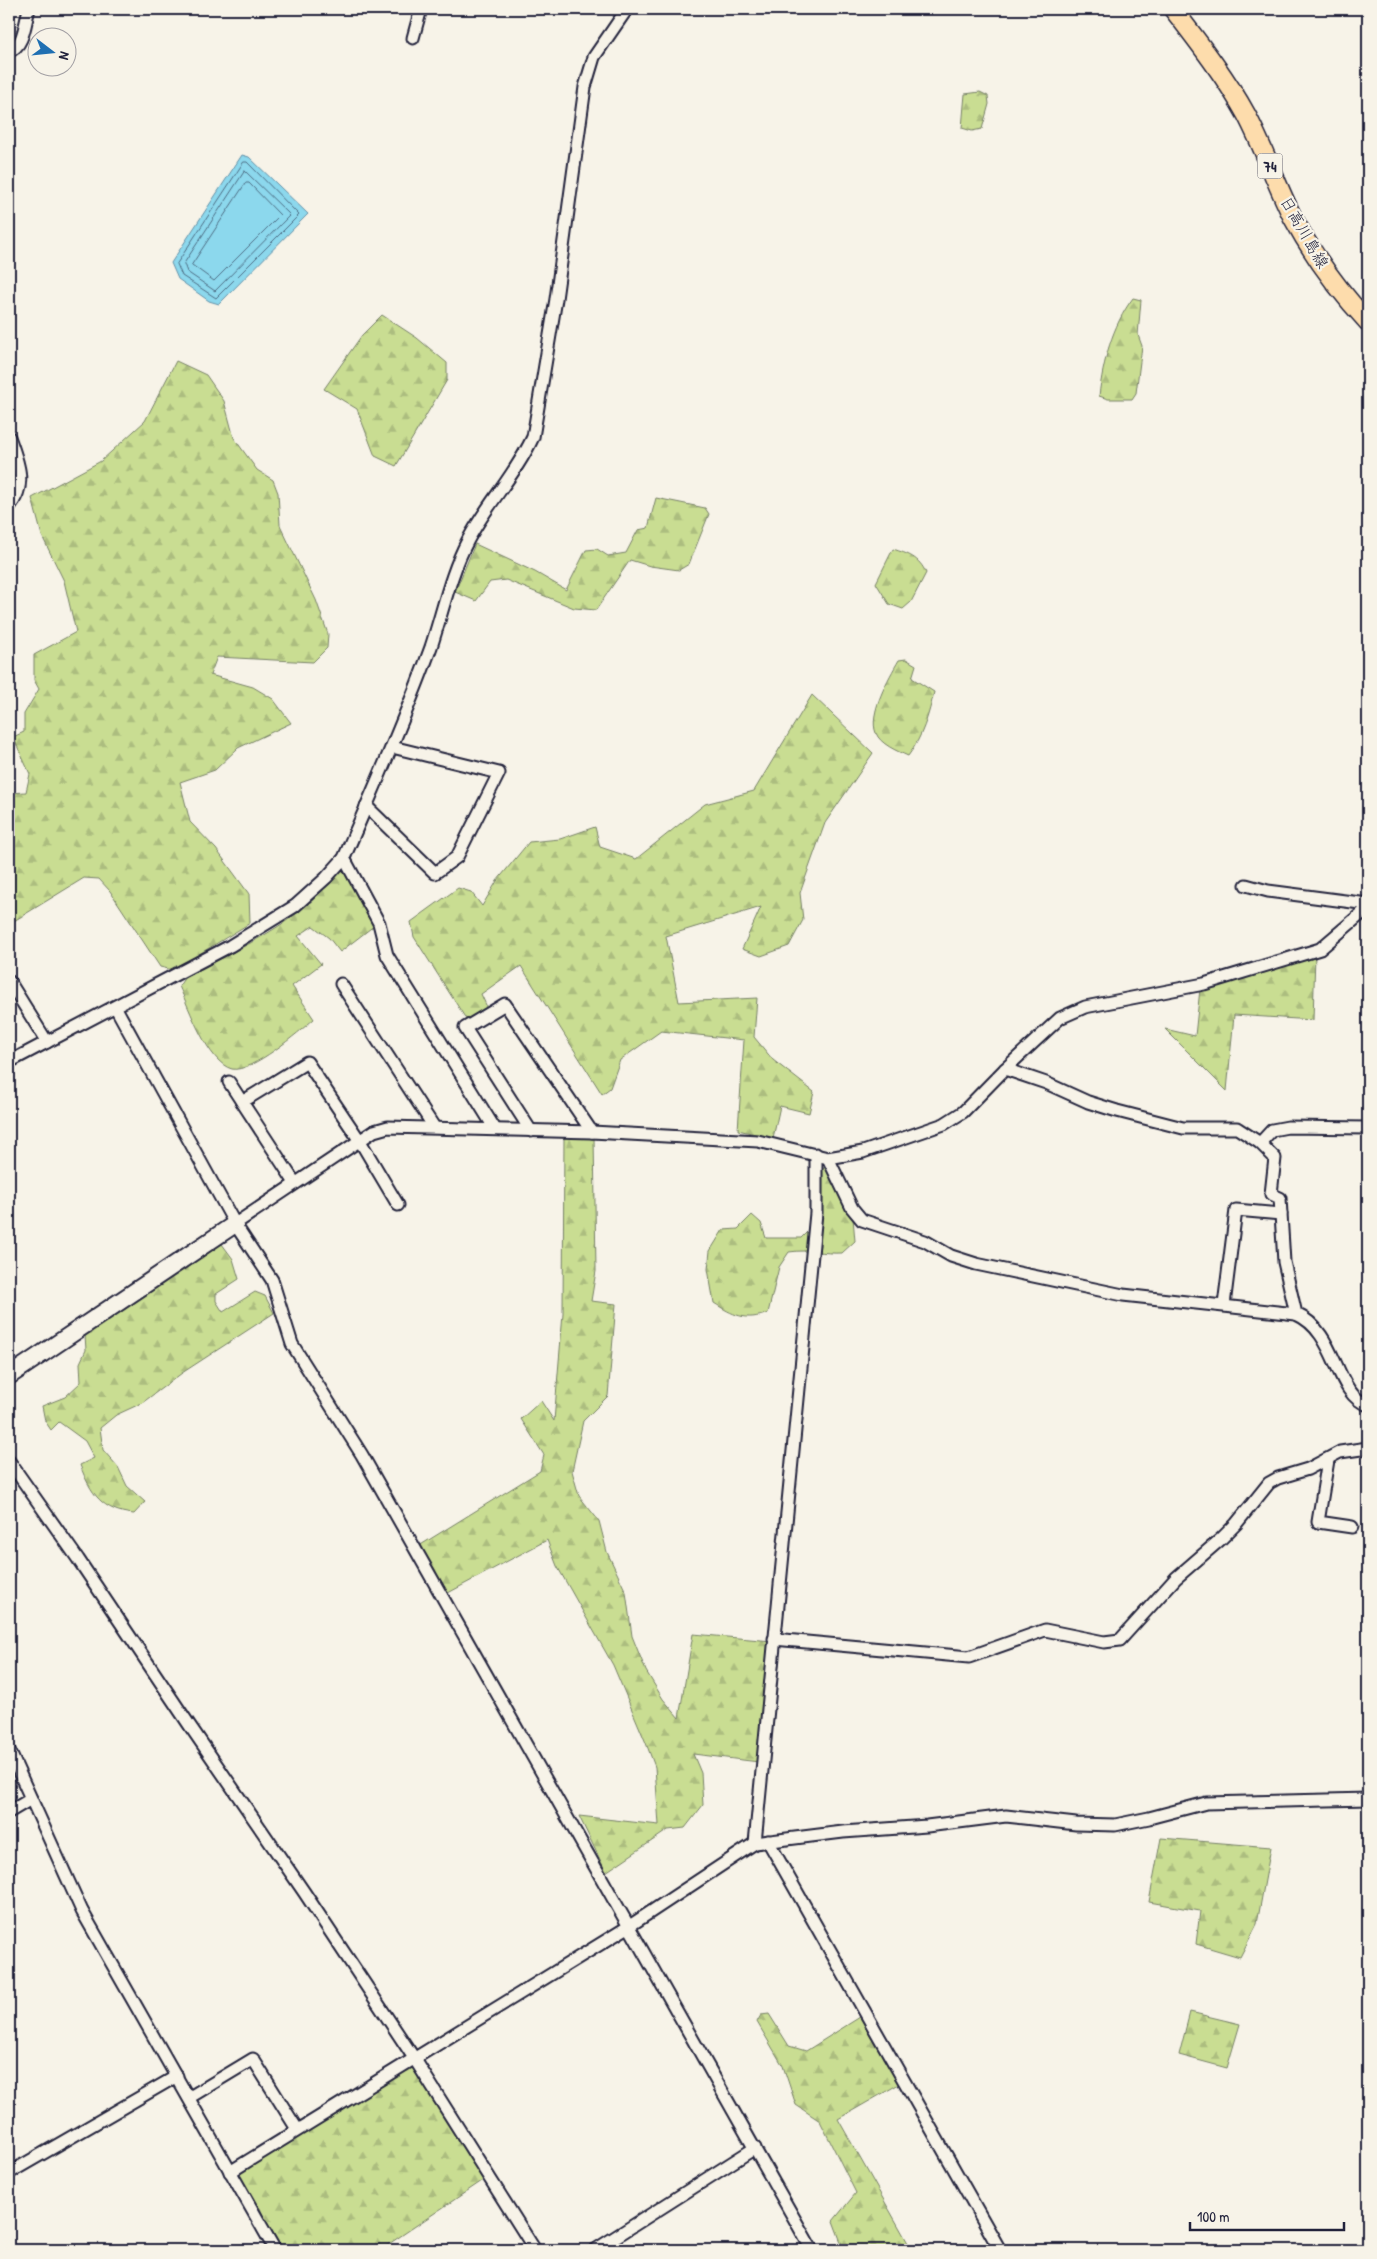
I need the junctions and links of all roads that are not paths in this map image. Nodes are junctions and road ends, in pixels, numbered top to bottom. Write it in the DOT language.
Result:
graph roads {
  1 [pos="29,9"];
  2 [pos="421,9"];
  3 [pos="627,9"];
  4 [pos="1172,9"];
  5 [pos="413,38"];
  6 [pos="9,51"];
  7 [pos="1368,322"];
  8 [pos="9,437"];
  9 [pos="9,507"];
  10 [pos="392,747"];
  11 [pos="366,806"];
  12 [pos="344,858"];
  13 [pos="1246,885"];
  14 [pos="1368,906"];
  15 [pos="9,981"];
  16 [pos="341,984"];
  17 [pos="116,1008"];
  18 [pos="46,1042"];
  19 [pos="9,1062"];
  20 [pos="1005,1069"];
  21 [pos="229,1082"];
  22 [pos="242,1102"];
  23 [pos="434,1127"];
  24 [pos="1368,1128"];
  25 [pos="495,1129"];
  26 [pos="531,1131"];
  27 [pos="592,1132"];
  28 [pos="360,1141"];
  29 [pos="1260,1142"];
  30 [pos="816,1154"];
  31 [pos="828,1158"];
  32 [pos="295,1184"];
  33 [pos="398,1205"];
  34 [pos="1280,1214"];
  35 [pos="235,1224"];
  36 [pos="1224,1305"];
  37 [pos="1296,1314"];
  38 [pos="9,1376"];
  39 [pos="1368,1405"];
  40 [pos="1368,1448"];
  41 [pos="1328,1460"];
  42 [pos="9,1462"];
  43 [pos="1352,1527"];
  44 [pos="774,1639"];
  45 [pos="9,1750"];
  46 [pos="31,1799"];
  47 [pos="1368,1799"];
  48 [pos="9,1812"];
  49 [pos="768,1841"];
  50 [pos="755,1843"];
  51 [pos="628,1927"];
  52 [pos="414,2058"];
  53 [pos="177,2076"];
  54 [pos="190,2097"];
  55 [pos="297,2130"];
  56 [pos="755,2148"];
  57 [pos="230,2172"];
  58 [pos="9,2173"];
  59 [pos="275,2250"];
  60 [pos="535,2250"];
  61 [pos="595,2250"];
  62 [pos="812,2250"];
  63 [pos="1000,2250"];
  1 -- 6 [label="street"];
  2 -- 5 [label="street"];
  3 -- 10 [label="street"];
  4 -- 7 [label="main road, 日高川島線 / 74"];
  8 -- 9 [label="street"];
  10 -- 11 [label="street"];
  10 -- 11 [label="street"];
  11 -- 12 [label="street"];
  12 -- 17 [label="street"];
  12 -- 25 [label="street"];
  13 -- 14 [label="street"];
  14 -- 20 [label="street"];
  15 -- 18 [label="street"];
  16 -- 23 [label="street"];
  17 -- 18 [label="street"];
  17 -- 35 [label="street"];
  18 -- 19 [label="street"];
  20 -- 29 [label="street"];
  20 -- 31 [label="street"];
  21 -- 22 [label="street"];
  22 -- 28 [label="street"];
  22 -- 32 [label="street"];
  23 -- 25 [label="street"];
  23 -- 28 [label="street"];
  24 -- 29 [label="street"];
  25 -- 26 [label="street"];
  26 -- 27 [label="street"];
  26 -- 27 [label="street"];
  27 -- 30 [label="street"];
  28 -- 32 [label="street"];
  28 -- 33 [label="street"];
  29 -- 34 [label="street"];
  30 -- 31 [label="street"];
  30 -- 44 [label="street"];
  31 -- 36 [label="street"];
  32 -- 35 [label="street"];
  34 -- 36 [label="street"];
  34 -- 37 [label="street"];
  35 -- 38 [label="street"];
  35 -- 51 [label="street"];
  36 -- 37 [label="street"];
  37 -- 39 [label="street"];
  40 -- 41 [label="street"];
  41 -- 43 [label="street"];
  41 -- 44 [label="street"];
  42 -- 52 [label="street"];
  44 -- 50 [label="street"];
  45 -- 46 [label="street"];
  46 -- 48 [label="street"];
  46 -- 53 [label="street"];
  47 -- 49 [label="street"];
  49 -- 50 [label="street"];
  49 -- 63 [label="street"];
  50 -- 51 [label="street"];
  51 -- 52 [label="street"];
  51 -- 56 [label="street"];
  52 -- 55 [label="street"];
  52 -- 60 [label="street"];
  53 -- 54 [label="street"];
  53 -- 58 [label="street"];
  54 -- 55 [label="street"];
  54 -- 57 [label="street"];
  55 -- 57 [label="street"];
  56 -- 61 [label="street"];
  56 -- 62 [label="street"];
  57 -- 59 [label="street"];
}
